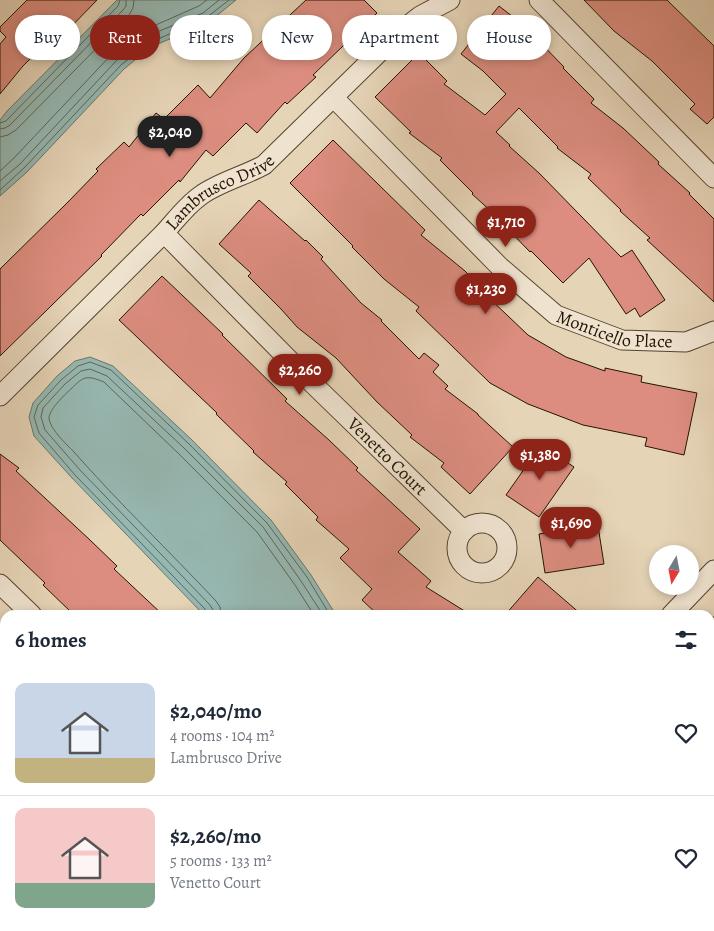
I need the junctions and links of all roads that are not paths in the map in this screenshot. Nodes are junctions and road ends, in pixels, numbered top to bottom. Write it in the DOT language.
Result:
graph roads {
  1 [pos="450,0"];
  2 [pos="539,0"];
  3 [pos="334,98"];
  4 [pos="714,178"];
  5 [pos="164,233"];
  6 [pos="714,331"];
  7 [pos="0,396"];
  8 [pos="464,531"];
  9 [pos="714,570"];
  10 [pos="0,584"];
  11 [pos="27,610"];
  12 [pos="676,610"];
  1 -- 3 [label="street, Lambrusco Drive"];
  2 -- 4 [label="street"];
  3 -- 5 [label="street, Lambrusco Drive"];
  3 -- 6 [label="street, Monticello Place"];
  5 -- 7 [label="street, Lambrusco Drive"];
  5 -- 8 [label="street, Venetto Court"];
  9 -- 12 [label="street"];
  10 -- 11 [label="street"];
}
